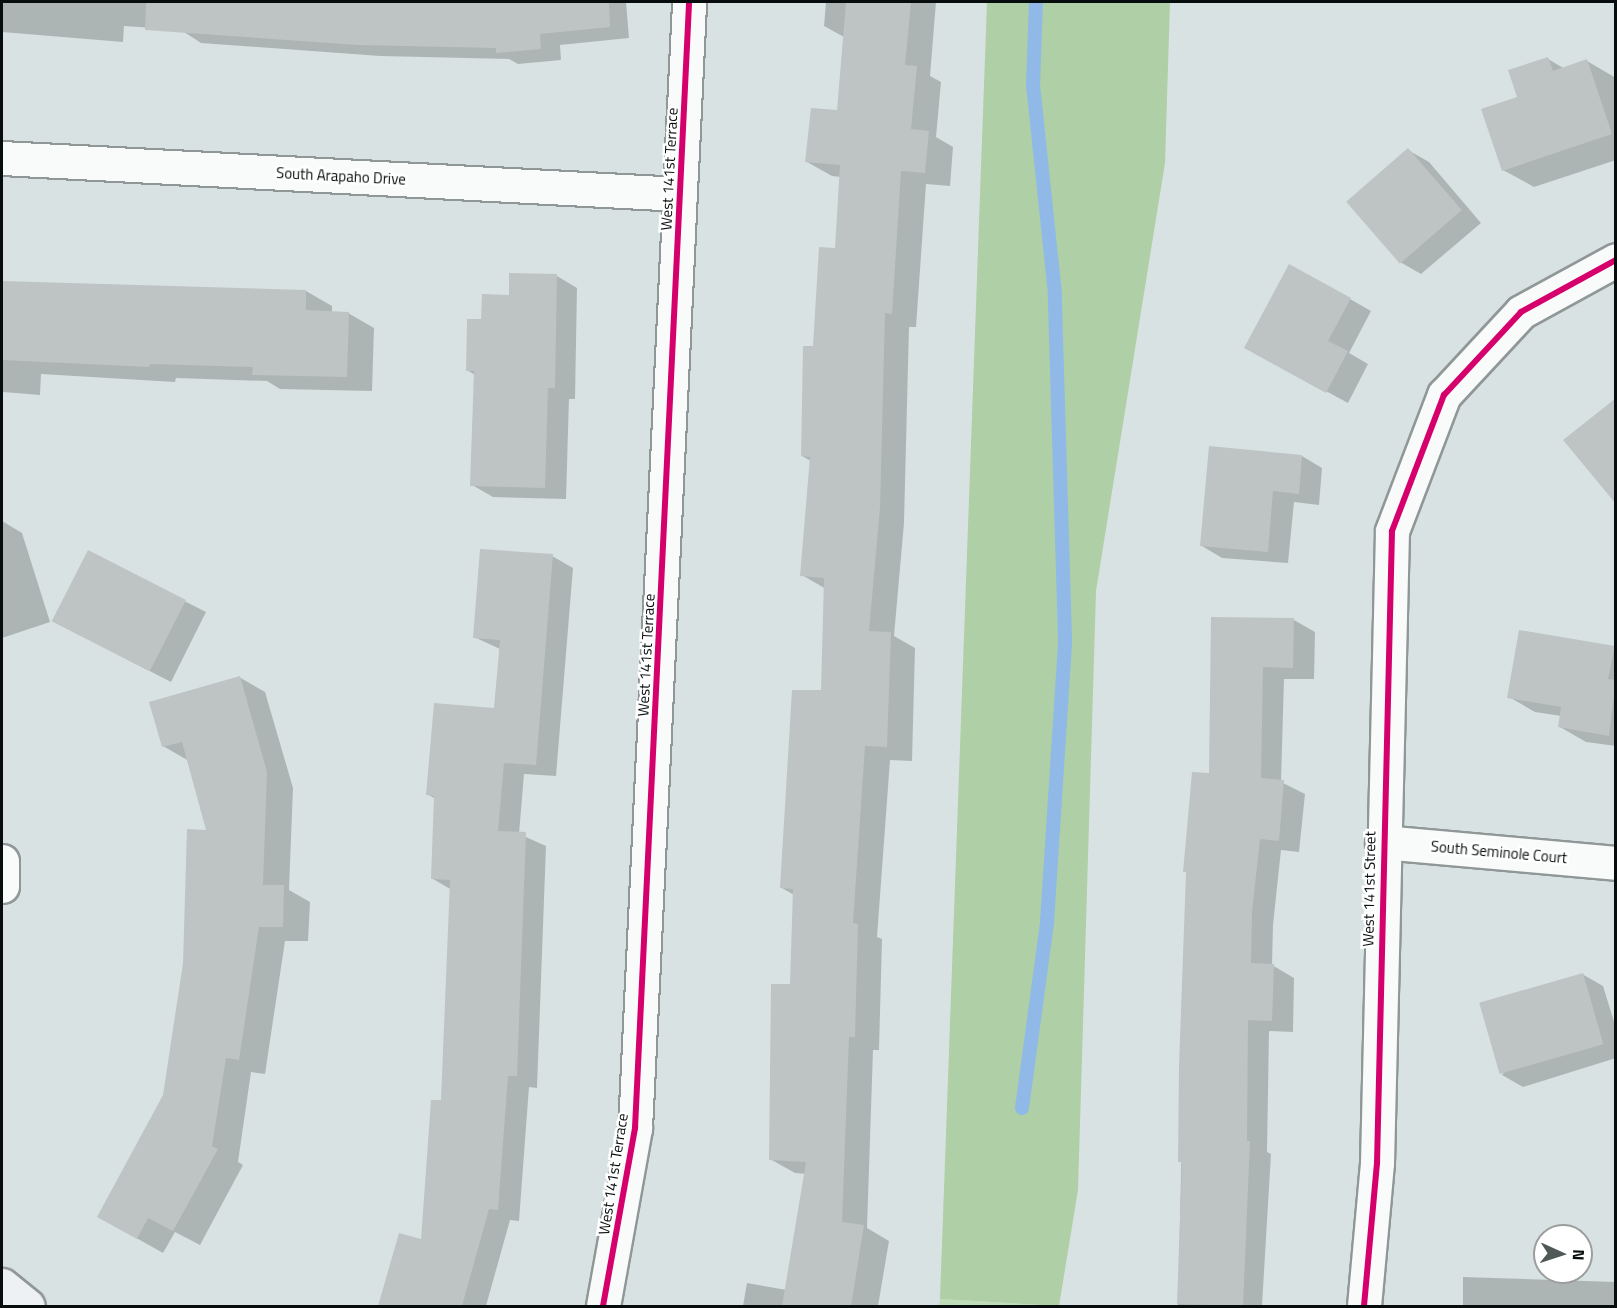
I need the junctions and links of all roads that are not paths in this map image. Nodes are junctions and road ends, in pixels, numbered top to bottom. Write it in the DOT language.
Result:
graph roads {
  1 [pos="689,2"];
  2 [pos="2,158"];
  3 [pos="680,194"];
  4 [pos="1616,260"];
  5 [pos="1382,842"];
  6 [pos="2,861"];
  7 [pos="1616,863"];
  8 [pos="2,886"];
  9 [pos="2,1285"];
  10 [pos="28,1306"];
  11 [pos="603,1306"];
  12 [pos="1364,1306"];
  1 -- 3 [label="street, West 141st Terrace"];
  2 -- 3 [label="street, South Arapaho Drive"];
  3 -- 11 [label="street, West 141st Terrace"];
  4 -- 5 [label="street, West 141st Street"];
  5 -- 7 [label="street, South Seminole Court"];
  5 -- 12 [label="street, West 141st Street"];
  6 -- 8 [label="street"];
  9 -- 10 [label="street"];
}
